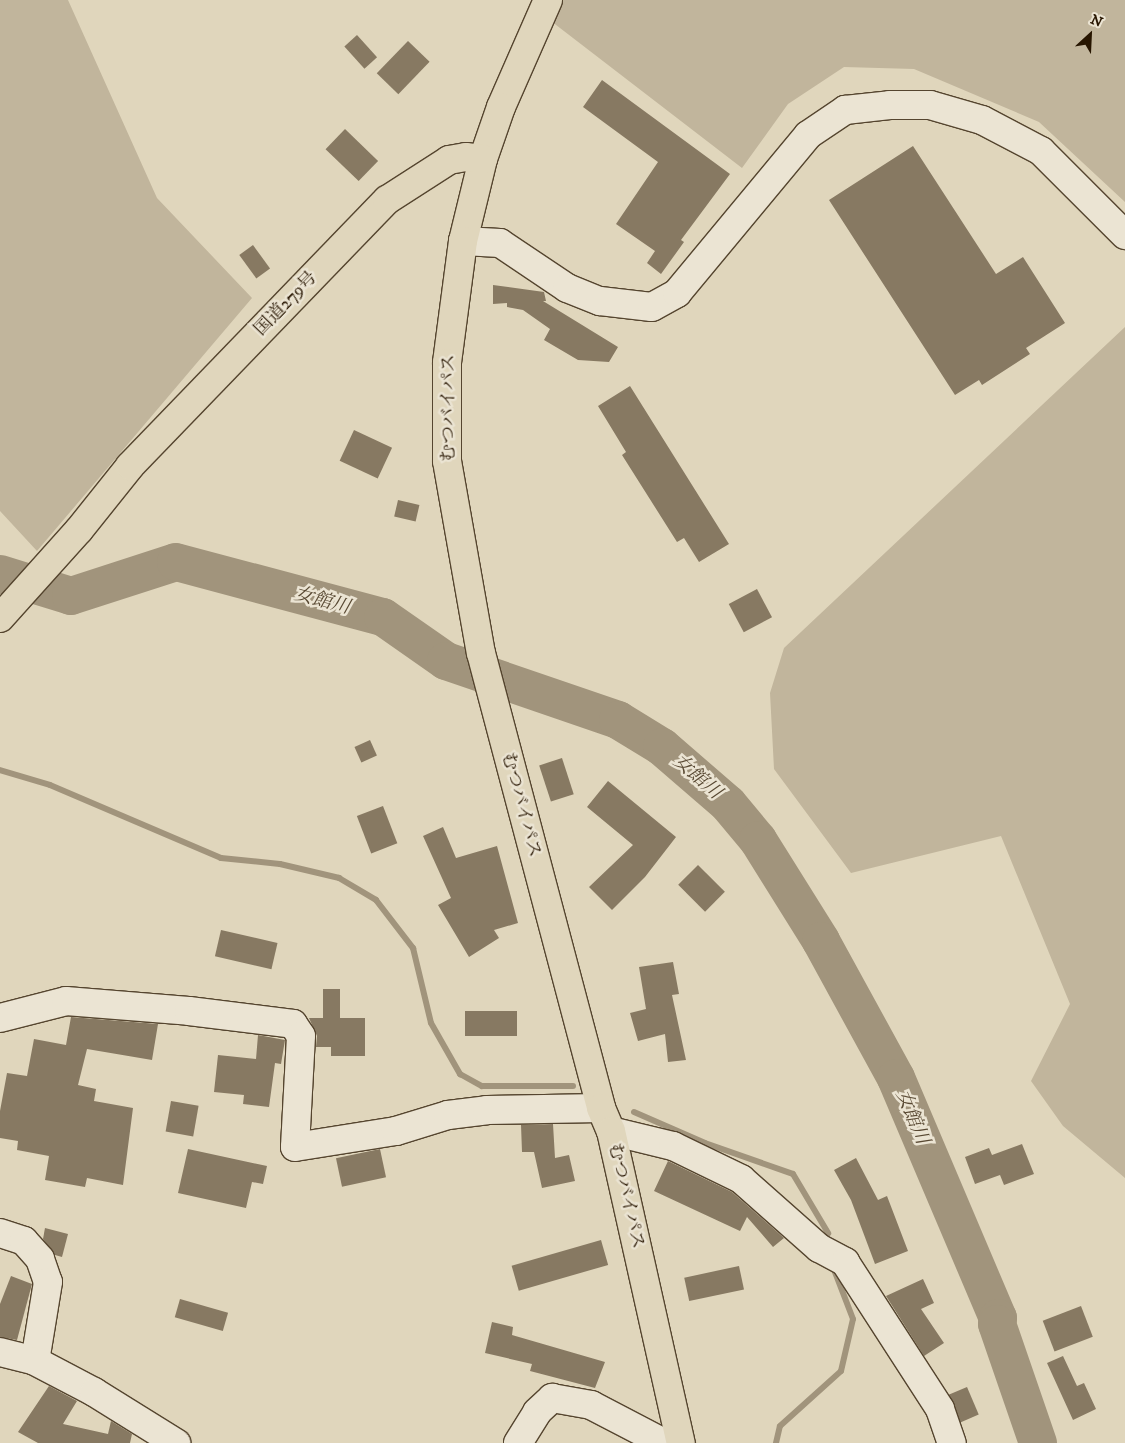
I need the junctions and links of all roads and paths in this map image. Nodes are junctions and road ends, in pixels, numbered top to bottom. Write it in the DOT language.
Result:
graph roads {
  1 [pos="548,0"];
  2 [pos="483,159"];
  3 [pos="1125,235"];
  4 [pos="463,240"];
  5 [pos="0,618"];
  6 [pos="0,1018"];
  7 [pos="606,1120"];
  8 [pos="0,1233"];
  9 [pos="0,1352"];
  10 [pos="35,1361"];
  11 [pos="176,1443"];
  12 [pos="518,1443"];
  13 [pos="664,1443"];
  14 [pos="681,1443"];
  15 [pos="952,1443"];
  1 -- 2 [label="highway"];
  2 -- 4 [label="highway, むつバイパス"];
  2 -- 5 [label="highway, 国道279号"];
  3 -- 4 [label="street"];
  4 -- 7 [label="highway, むつバイパス"];
  6 -- 7 [label="street"];
  7 -- 14 [label="highway, むつバイパス"];
  7 -- 15 [label="street"];
  8 -- 10 [label="street"];
  9 -- 10 [label="street"];
  10 -- 11 [label="street"];
  12 -- 13 [label="street"];
}
